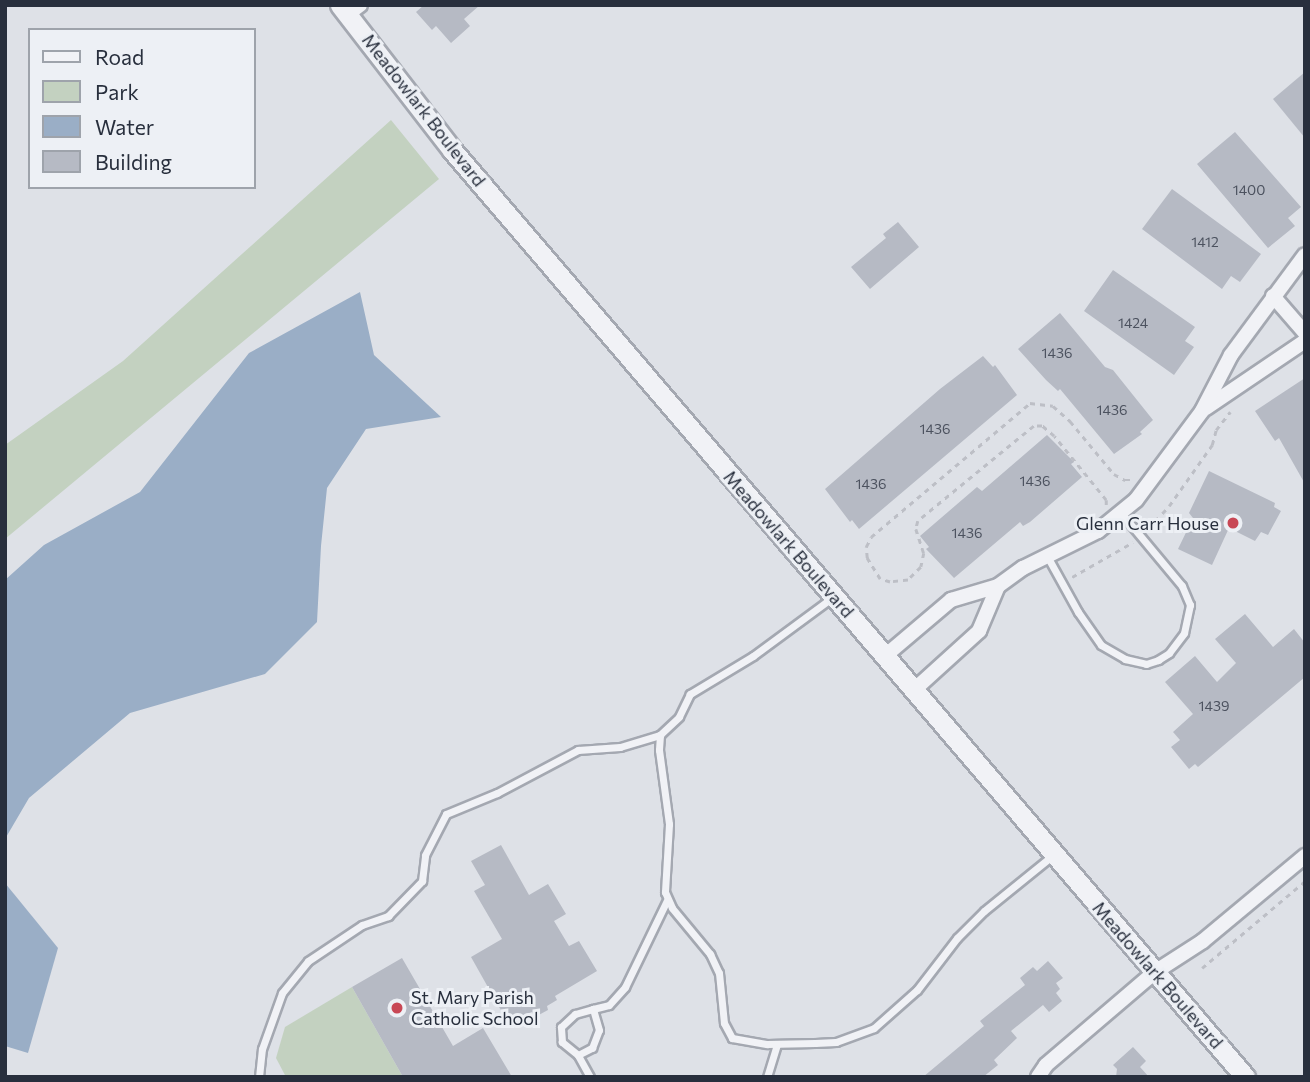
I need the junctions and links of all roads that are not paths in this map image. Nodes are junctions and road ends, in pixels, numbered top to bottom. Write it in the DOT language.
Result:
graph roads {
  1 [pos="350,8"];
  2 [pos="1305,255"];
  3 [pos="1273,296"];
  4 [pos="1305,333"];
  5 [pos="1305,341"];
  6 [pos="1202,411"];
  7 [pos="1122,514"];
  8 [pos="1047,556"];
  9 [pos="998,586"];
  10 [pos="834,596"];
  11 [pos="885,656"];
  12 [pos="914,690"];
  13 [pos="660,735"];
  14 [pos="1054,855"];
  15 [pos="1305,856"];
  16 [pos="667,900"];
  17 [pos="1155,972"];
  18 [pos="593,1009"];
  19 [pos="777,1044"];
  20 [pos="578,1055"];
  21 [pos="259,1077"];
  22 [pos="590,1077"];
  23 [pos="767,1077"];
  24 [pos="1038,1077"];
  25 [pos="1245,1077"];
  1 -- 10 [label="street, Meadowlark Boulevard"];
  2 -- 3 [label="street"];
  3 -- 4 [label="street"];
  3 -- 6 [label="street"];
  5 -- 6 [label="street"];
  6 -- 7 [label="street"];
  7 -- 8 [label="street"];
  7 -- 8 [label="lane"];
  8 -- 9 [label="street"];
  9 -- 11 [label="street"];
  9 -- 12 [label="street"];
  10 -- 11 [label="street, Meadowlark Boulevard"];
  10 -- 13 [label="lane"];
  11 -- 12 [label="street, Meadowlark Boulevard"];
  12 -- 14 [label="street, Meadowlark Boulevard"];
  13 -- 16 [label="lane"];
  13 -- 21 [label="lane"];
  14 -- 17 [label="street, Meadowlark Boulevard"];
  14 -- 19 [label="lane"];
  15 -- 17 [label="street"];
  16 -- 18 [label="lane"];
  16 -- 19 [label="lane"];
  17 -- 24 [label="street"];
  17 -- 25 [label="street, Meadowlark Boulevard"];
  18 -- 20 [label="lane"];
  18 -- 20 [label="lane"];
  19 -- 23 [label="lane"];
  20 -- 22 [label="lane"];
}
